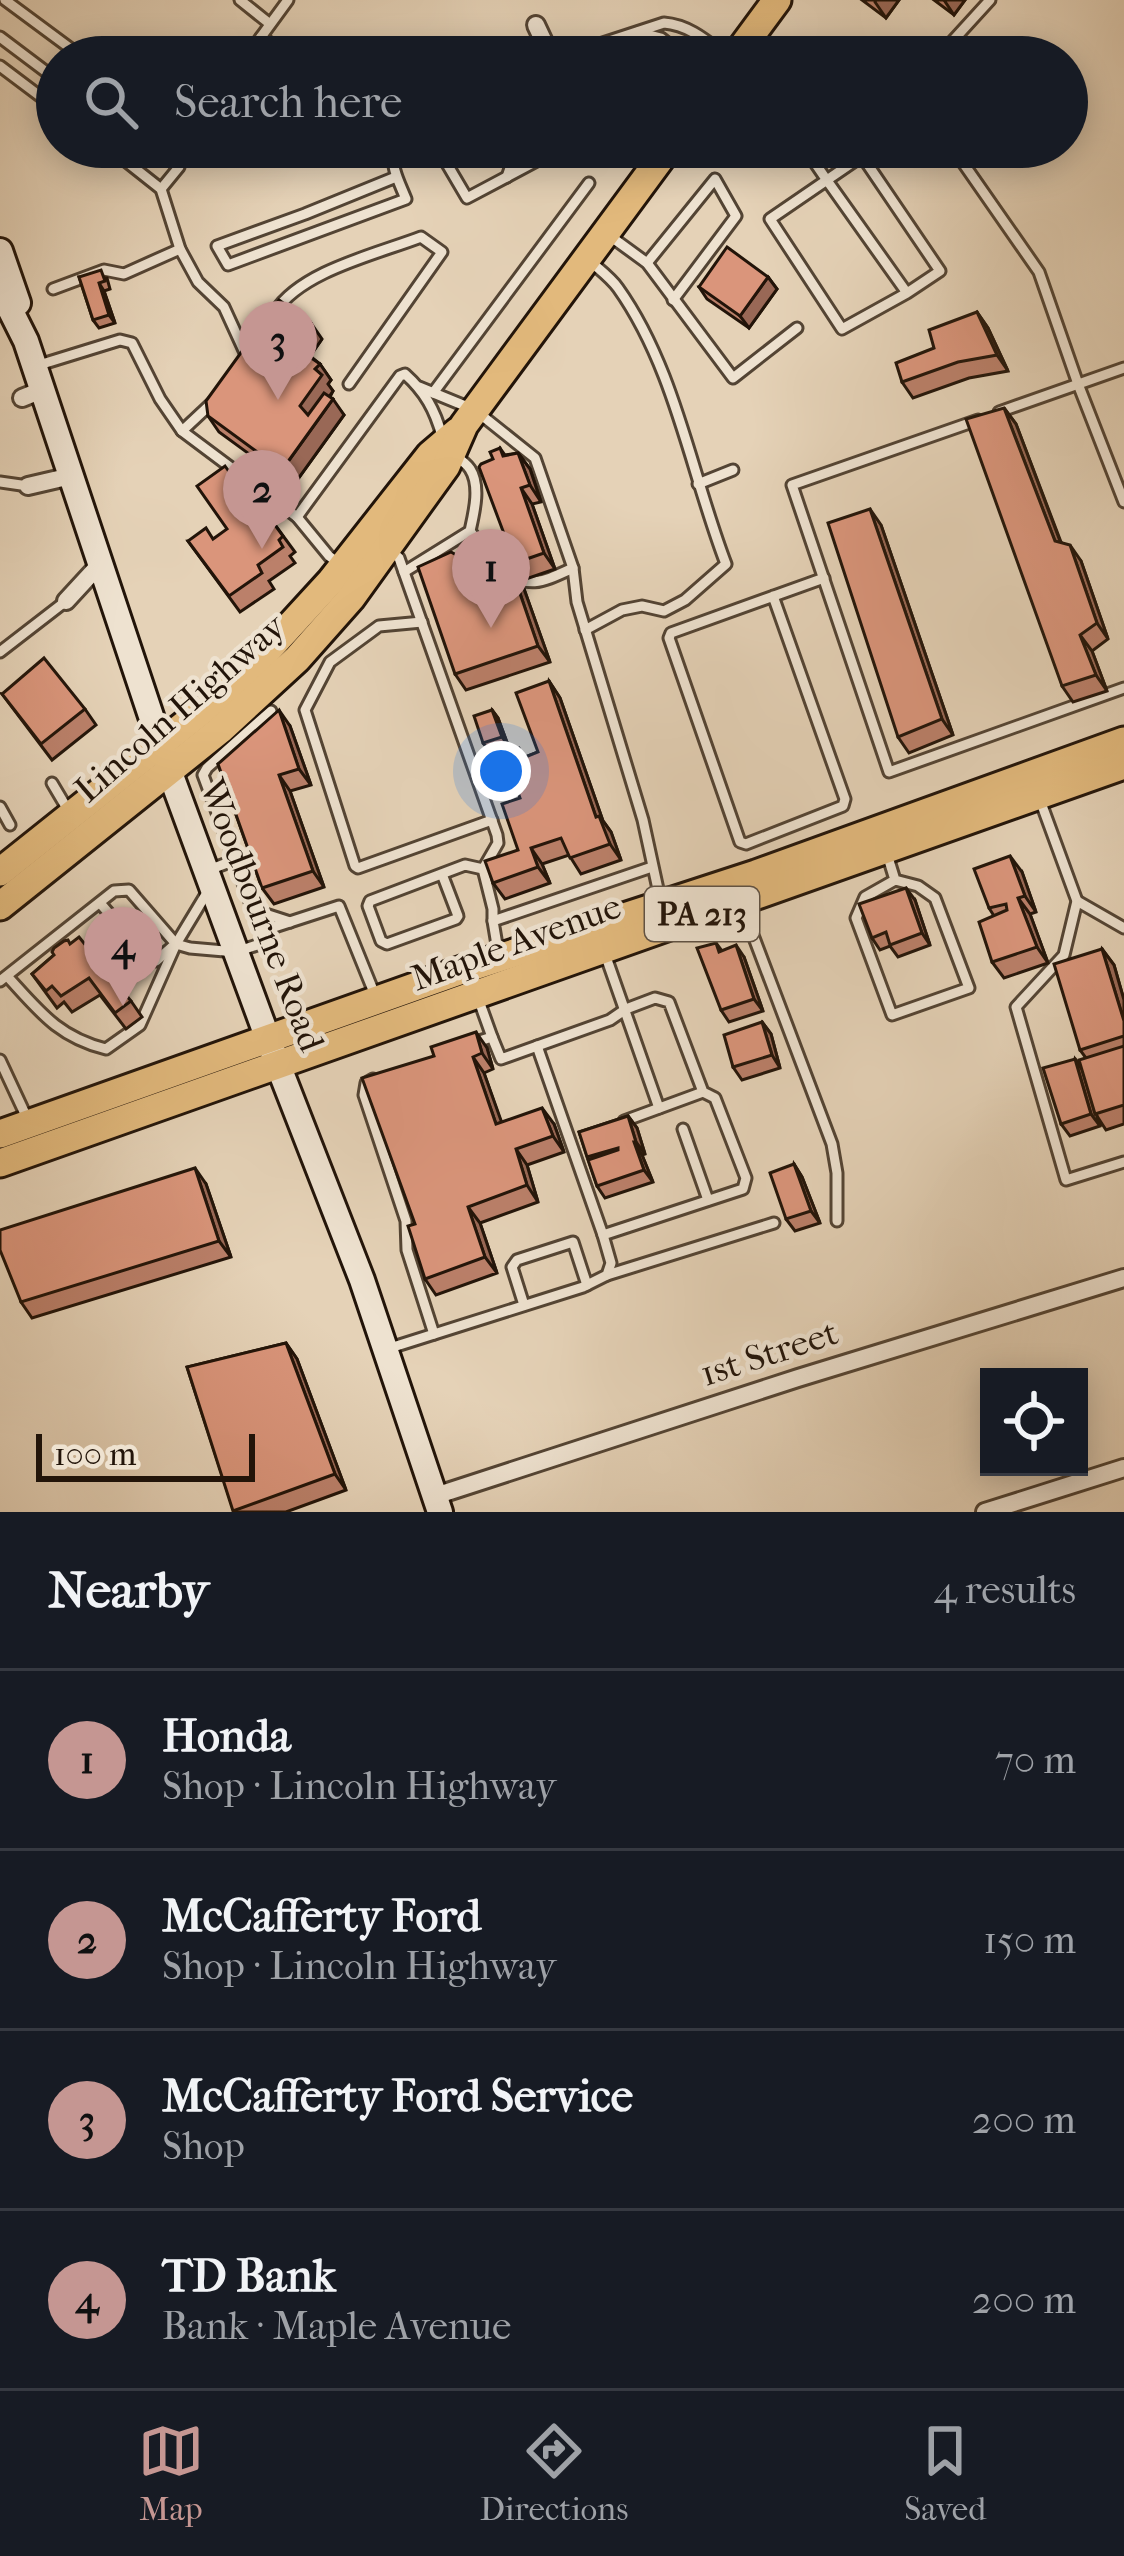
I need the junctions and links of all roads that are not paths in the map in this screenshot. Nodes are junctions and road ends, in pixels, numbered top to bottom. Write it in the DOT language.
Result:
graph roads {
  1 [pos="240,0"];
  2 [pos="288,0"];
  3 [pos="777,0"];
  4 [pos="990,0"];
  5 [pos="13,2"];
  6 [pos="270,24"];
  7 [pos="536,25"];
  8 [pos="632,32"];
  9 [pos="56,36"];
  10 [pos="262,36"];
  11 [pos="541,36"];
  12 [pos="623,36"];
  13 [pos="656,36"];
  14 [pos="700,36"];
  15 [pos="749,36"];
  16 [pos="957,36"];
  17 [pos="0,37"];
  18 [pos="36,64"];
  19 [pos="0,66"];
  20 [pos="36,93"];
  21 [pos="134,168"];
  22 [pos="178,168"];
  23 [pos="393,168"];
  24 [pos="449,168"];
  25 [pos="510,168"];
  26 [pos="524,168"];
  27 [pos="654,168"];
  28 [pos="821,168"];
  29 [pos="843,168"];
  30 [pos="870,168"];
  31 [pos="967,168"];
  32 [pos="396,177"];
  33 [pos="507,177"];
  34 [pos="826,179"];
  35 [pos="589,183"];
  36 [pos="161,190"];
  37 [pos="606,233"];
  38 [pos="180,249"];
  39 [pos="0,251"];
  40 [pos="587,258"];
  41 [pos="647,263"];
  42 [pos="0,289"];
  43 [pos="53,289"];
  44 [pos="907,293"];
  45 [pos="674,300"];
  46 [pos="272,318"];
  47 [pos="797,328"];
  48 [pos="260,338"];
  49 [pos="26,341"];
  50 [pos="248,358"];
  51 [pos="1124,368"];
  52 [pos="236,373"];
  53 [pos="349,384"];
  54 [pos="1078,384"];
  55 [pos="33,385"];
  56 [pos="419,387"];
  57 [pos="223,388"];
  58 [pos="433,393"];
  59 [pos="182,431"];
  60 [pos="459,432"];
  61 [pos="733,470"];
  62 [pos="1119,475"];
  63 [pos="71,476"];
  64 [pos="0,482"];
  65 [pos="698,484"];
  66 [pos="28,486"];
  67 [pos="1124,502"];
  68 [pos="297,517"];
  69 [pos="470,531"];
  70 [pos="388,548"];
  71 [pos="100,563"];
  72 [pos="343,567"];
  73 [pos="573,568"];
  74 [pos="404,572"];
  75 [pos="824,578"];
  76 [pos="772,596"];
  77 [pos="66,601"];
  78 [pos="422,622"];
  79 [pos="585,631"];
  80 [pos="0,652"];
  81 [pos="1124,688"];
  82 [pos="271,711"];
  83 [pos="222,740"];
  84 [pos="1124,741"];
  85 [pos="165,757"];
  86 [pos="1124,765"];
  87 [pos="52,783"];
  88 [pos="1038,795"];
  89 [pos="0,806"];
  90 [pos="71,815"];
  91 [pos="492,820"];
  92 [pos="10,825"];
  93 [pos="885,849"];
  94 [pos="235,860"];
  95 [pos="652,866"];
  96 [pos="483,869"];
  97 [pos="0,872"];
  98 [pos="442,874"];
  99 [pos="209,878"];
  100 [pos="896,880"];
  101 [pos="740,901"];
  102 [pos="1076,901"];
  103 [pos="100,903"];
  104 [pos="662,905"];
  105 [pos="0,906"];
  106 [pos="254,910"];
  107 [pos="371,914"];
  108 [pos="493,921"];
  109 [pos="290,922"];
  110 [pos="347,924"];
  111 [pos="1124,928"];
  112 [pos="262,932"];
  113 [pos="176,944"];
  114 [pos="603,949"];
  115 [pos="236,952"];
  116 [pos="499,957"];
  117 [pos="3,979"];
  118 [pos="477,994"];
  119 [pos="377,1000"];
  120 [pos="626,1009"];
  121 [pos="492,1036"];
  122 [pos="537,1046"];
  123 [pos="453,1050"];
  124 [pos="273,1051"];
  125 [pos="0,1060"];
  126 [pos="375,1078"];
  127 [pos="703,1092"];
  128 [pos="659,1108"];
  129 [pos="29,1123"];
  130 [pos="615,1124"];
  131 [pos="683,1130"];
  132 [pos="592,1132"];
  133 [pos="0,1134"];
  134 [pos="570,1140"];
  135 [pos="1124,1162"];
  136 [pos="0,1163"];
  137 [pos="708,1200"];
  138 [pos="838,1221"];
  139 [pos="774,1223"];
  140 [pos="603,1235"];
  141 [pos="607,1275"];
  142 [pos="1124,1278"];
  143 [pos="587,1285"];
  144 [pos="524,1305"];
  145 [pos="434,1334"];
  146 [pos="385,1349"];
  147 [pos="1124,1468"];
  148 [pos="437,1504"];
  149 [pos="985,1512"];
  1 -- 6 [label="lane"];
  2 -- 6 [label="lane"];
  3 -- 15 [label="main road"];
  4 -- 16 [label="lane"];
  5 -- 9 [label="lane"];
  6 -- 10 [label="lane"];
  7 -- 11 [label="street"];
  8 -- 12 [label="lane"];
  8 -- 13 [label="lane"];
  8 -- 14 [label="lane"];
  17 -- 18 [label="lane"];
  19 -- 20 [label="lane"];
  21 -- 36 [label="lane"];
  22 -- 36 [label="lane"];
  23 -- 32 [label="lane"];
  24 -- 33 [label="lane"];
  25 -- 33 [label="lane"];
  26 -- 33 [label="lane"];
  27 -- 37 [label="main road, Lincoln Highway"];
  28 -- 34 [label="lane"];
  29 -- 34 [label="lane"];
  30 -- 44 [label="lane"];
  31 -- 54 [label="lane"];
  32 -- 32 [label="lane"];
  34 -- 44 [label="lane"];
  34 -- 44 [label="lane"];
  35 -- 58 [label="lane"];
  36 -- 38 [label="lane"];
  37 -- 40 [label="main road, Lincoln Highway"];
  37 -- 41 [label="lane"];
  38 -- 43 [label="lane"];
  38 -- 50 [label="lane"];
  39 -- 49 [label="main road, Woodbourne Road"];
  40 -- 60 [label="main road, Lincoln Highway"];
  40 -- 65 [label="lane"];
  41 -- 45 [label="lane"];
  41 -- 45 [label="lane"];
  42 -- 49 [label="main road, Woodbourne Road"];
  45 -- 47 [label="lane"];
  46 -- 53 [label="lane"];
  48 -- 50 [label="lane"];
  49 -- 55 [label="main road, Woodbourne Road"];
  50 -- 52 [label="lane"];
  51 -- 54 [label="lane"];
  54 -- 62 [label="lane"];
  54 -- 75 [label="lane"];
  55 -- 59 [label="lane"];
  55 -- 63 [label="main road, Woodbourne Road"];
  56 -- 58 [label="lane"];
  56 -- 60 [label="lane"];
  56 -- 68 [label="lane"];
  57 -- 59 [label="lane"];
  58 -- 60 [label="lane"];
  59 -- 68 [label="lane"];
  60 -- 69 [label="lane"];
  60 -- 70 [label="main road, Lincoln Highway"];
  60 -- 72 [label="main road, Lincoln Highway"];
  60 -- 73 [label="lane"];
  61 -- 65 [label="lane"];
  62 -- 67 [label="lane"];
  63 -- 66 [label="street"];
  63 -- 71 [label="main road, Woodbourne Road"];
  64 -- 66 [label="lane"];
  65 -- 79 [label="lane"];
  68 -- 72 [label="lane"];
  69 -- 73 [label="lane"];
  69 -- 74 [label="lane"];
  70 -- 74 [label="lane"];
  70 -- 83 [label="main road, Lincoln Highway"];
  71 -- 77 [label="street"];
  71 -- 85 [label="main road, Woodbourne Road"];
  72 -- 85 [label="main road, Lincoln Highway"];
  73 -- 79 [label="lane"];
  74 -- 78 [label="lane"];
  75 -- 76 [label="lane"];
  75 -- 81 [label="lane"];
  76 -- 76 [label="lane"];
  77 -- 80 [label="lane"];
  78 -- 91 [label="lane"];
  78 -- 91 [label="lane"];
  79 -- 95 [label="lane"];
  82 -- 83 [label="lane"];
  83 -- 85 [label="main road, Lincoln Highway"];
  83 -- 94 [label="lane"];
  84 -- 104 [label="main road, Maple Avenue / PA 213"];
  85 -- 90 [label="main road, Lincoln Highway"];
  85 -- 99 [label="main road, Woodbourne Road"];
  85 -- 105 [label="main road, Lincoln Highway"];
  86 -- 88 [label="main road, Maple Avenue / PA 213"];
  87 -- 90 [label="lane"];
  88 -- 93 [label="main road, Maple Avenue / PA 213"];
  88 -- 102 [label="lane"];
  89 -- 92 [label="lane"];
  90 -- 97 [label="main road, Lincoln Highway"];
  91 -- 96 [label="lane"];
  93 -- 100 [label="lane"];
  93 -- 101 [label="main road, Maple Avenue / PA 213"];
  94 -- 99 [label="lane"];
  94 -- 106 [label="lane"];
  95 -- 104 [label="lane"];
  95 -- 108 [label="lane"];
  96 -- 98 [label="lane"];
  96 -- 108 [label="lane"];
  98 -- 107 [label="lane"];
  98 -- 107 [label="lane"];
  99 -- 113 [label="lane"];
  99 -- 115 [label="main road, Woodbourne Road"];
  100 -- 100 [label="lane"];
  101 -- 114 [label="main road, Maple Avenue / PA 213"];
  101 -- 138 [label="lane"];
  102 -- 111 [label="lane"];
  102 -- 135 [label="lane"];
  103 -- 113 [label="lane"];
  103 -- 113 [label="lane"];
  103 -- 117 [label="lane"];
  104 -- 116 [label="main road, Maple Avenue / PA 213"];
  106 -- 109 [label="lane"];
  106 -- 112 [label="lane"];
  107 -- 110 [label="lane"];
  108 -- 116 [label="lane"];
  109 -- 110 [label="lane"];
  109 -- 112 [label="lane"];
  110 -- 119 [label="lane"];
  112 -- 115 [label="lane"];
  113 -- 115 [label="lane"];
  113 -- 117 [label="lane"];
  114 -- 118 [label="main road, Maple Avenue / PA 213"];
  114 -- 120 [label="lane"];
  115 -- 124 [label="main road, Woodbourne Road"];
  116 -- 119 [label="main road, Maple Avenue / PA 213"];
  118 -- 121 [label="lane"];
  118 -- 124 [label="main road, Maple Avenue / PA 213"];
  119 -- 124 [label="main road, Maple Avenue / PA 213"];
  120 -- 122 [label="lane"];
  120 -- 127 [label="lane"];
  120 -- 128 [label="lane"];
  121 -- 122 [label="lane"];
  121 -- 123 [label="lane"];
  122 -- 134 [label="lane"];
  124 -- 129 [label="main road, Maple Avenue / PA 213"];
  124 -- 136 [label="main road, Maple Avenue / PA 213"];
  124 -- 146 [label="main road, Woodbourne Road"];
  125 -- 129 [label="lane"];
  126 -- 145 [label="lane"];
  127 -- 128 [label="lane"];
  127 -- 137 [label="lane"];
  128 -- 130 [label="lane"];
  129 -- 133 [label="main road, Maple Avenue / PA 213"];
  131 -- 137 [label="lane"];
  132 -- 134 [label="lane"];
  134 -- 140 [label="lane"];
  137 -- 140 [label="lane"];
  139 -- 141 [label="lane"];
  140 -- 141 [label="lane"];
  141 -- 143 [label="lane"];
  142 -- 148 [label="street, 1st Street"];
  143 -- 144 [label="lane"];
  143 -- 144 [label="lane"];
  144 -- 145 [label="lane"];
  145 -- 146 [label="lane"];
  146 -- 148 [label="main road, Woodbourne Road"];
  147 -- 149 [label="street"];
}
